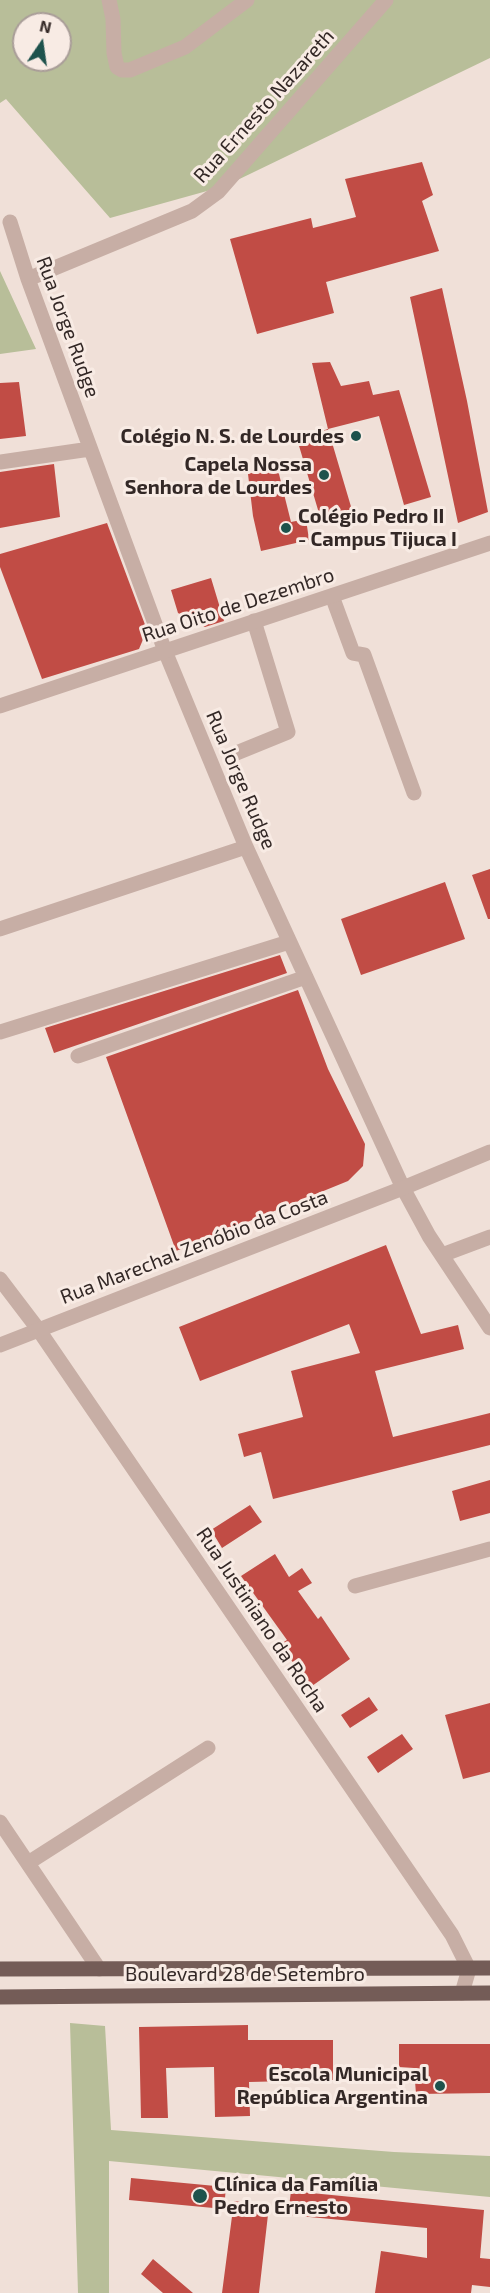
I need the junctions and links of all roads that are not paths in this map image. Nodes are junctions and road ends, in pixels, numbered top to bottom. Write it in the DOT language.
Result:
graph roads {
  1 [pos="109,0"];
  2 [pos="247,0"];
  3 [pos="386,0"];
  4 [pos="10,222"];
  5 [pos="28,279"];
  6 [pos="90,449"];
  7 [pos="0,462"];
  8 [pos="490,543"];
  9 [pos="332,596"];
  10 [pos="254,621"];
  11 [pos="165,651"];
  12 [pos="0,706"];
  13 [pos="234,754"];
  14 [pos="414,793"];
  15 [pos="246,847"];
  16 [pos="0,929"];
  17 [pos="289,942"];
  18 [pos="306,977"];
  19 [pos="0,1032"];
  20 [pos="78,1056"];
  21 [pos="490,1152"];
  22 [pos="403,1188"];
  23 [pos="490,1237"];
  24 [pos="442,1255"];
  25 [pos="0,1279"];
  26 [pos="485,1312"];
  27 [pos="490,1328"];
  28 [pos="38,1329"];
  29 [pos="0,1345"];
  30 [pos="490,1549"];
  31 [pos="355,1586"];
  32 [pos="208,1748"];
  33 [pos="0,1822"];
  34 [pos="28,1863"];
  35 [pos="469,1968"];
  36 [pos="490,1968"];
  37 [pos="0,1969"];
  38 [pos="99,1969"];
  39 [pos="462,1993"];
  40 [pos="490,1993"];
  41 [pos="0,1997"];
  1 -- 2 [label="street"];
  3 -- 5 [label="street, Rua Ernesto Nazareth"];
  4 -- 5 [label="street, Rua Jorge Rudge"];
  5 -- 6 [label="street, Rua Jorge Rudge"];
  6 -- 7 [label="street"];
  6 -- 11 [label="street, Rua Jorge Rudge"];
  8 -- 9 [label="street, Rua Oito de Dezembro"];
  9 -- 10 [label="street, Rua Oito de Dezembro"];
  9 -- 14 [label="street"];
  10 -- 11 [label="street, Rua Oito de Dezembro"];
  10 -- 13 [label="street"];
  11 -- 12 [label="street, Rua Oito de Dezembro"];
  11 -- 15 [label="street, Rua Jorge Rudge"];
  15 -- 16 [label="street"];
  15 -- 17 [label="street, Rua Jorge Rudge"];
  17 -- 18 [label="street, Rua Jorge Rudge"];
  17 -- 19 [label="street"];
  18 -- 20 [label="street"];
  18 -- 22 [label="street, Rua Jorge Rudge"];
  21 -- 22 [label="street, Rua Marechal Zenóbio da Costa"];
  22 -- 24 [label="street, Rua Jorge Rudge"];
  22 -- 28 [label="street, Rua Marechal Zenóbio da Costa"];
  23 -- 24 [label="street"];
  24 -- 26 [label="street, Rua Jorge Rudge"];
  25 -- 28 [label="street, Rua Justiniano da Rocha"];
  26 -- 27 [label="street, Rua Jorge Rudge"];
  28 -- 29 [label="street, Rua Marechal Zenóbio da Costa"];
  28 -- 35 [label="street, Rua Justiniano da Rocha"];
  30 -- 31 [label="street"];
  32 -- 34 [label="street"];
  33 -- 34 [label="street"];
  34 -- 38 [label="street"];
  35 -- 36 [label="main road, Boulevard 28 de Setembro"];
  35 -- 38 [label="main road, Boulevard 28 de Setembro"];
  35 -- 39 [label="street"];
  37 -- 38 [label="main road, Boulevard 28 de Setembro"];
  39 -- 40 [label="main road, Boulevard 28 de Setembro"];
  39 -- 41 [label="main road, Boulevard 28 de Setembro"];
}
